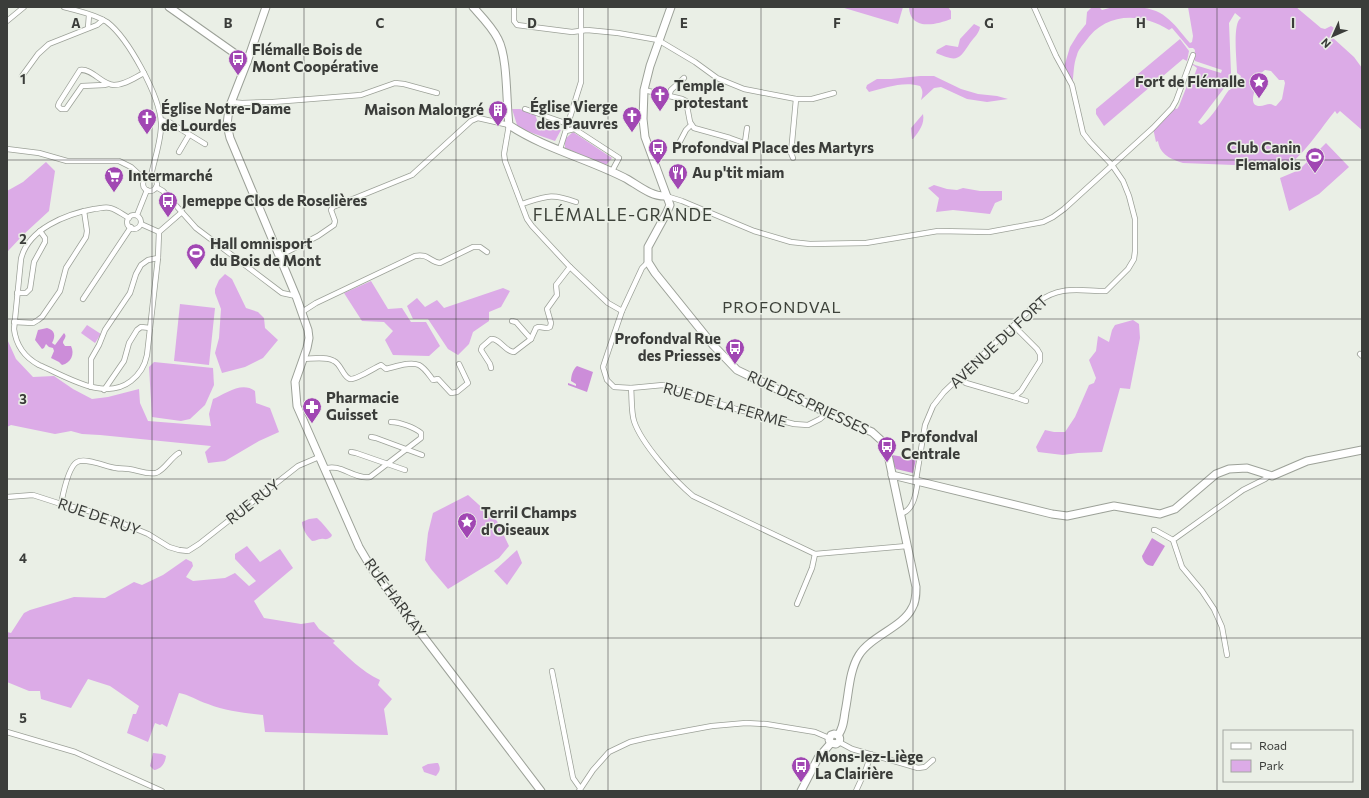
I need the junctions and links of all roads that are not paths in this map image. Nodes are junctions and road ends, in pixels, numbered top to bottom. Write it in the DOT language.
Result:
graph roads {
  1 [pos="24,7"];
  2 [pos="64,7"];
  3 [pos="170,7"];
  4 [pos="266,7"];
  5 [pos="473,7"];
  6 [pos="514,7"];
  7 [pos="581,7"];
  8 [pos="671,7"];
  9 [pos="1034,7"];
  10 [pos="89,15"];
  11 [pos="7,20"];
  12 [pos="103,20"];
  13 [pos="88,28"];
  14 [pos="580,31"];
  15 [pos="658,40"];
  16 [pos="1193,55"];
  17 [pos="247,62"];
  18 [pos="144,73"];
  19 [pos="22,76"];
  20 [pos="684,78"];
  21 [pos="108,84"];
  22 [pos="644,90"];
  23 [pos="437,93"];
  24 [pos="834,93"];
  25 [pos="669,96"];
  26 [pos="796,100"];
  27 [pos="231,102"];
  28 [pos="525,109"];
  29 [pos="161,120"];
  30 [pos="568,124"];
  31 [pos="509,125"];
  32 [pos="691,125"];
  33 [pos="747,128"];
  34 [pos="566,131"];
  35 [pos="189,135"];
  36 [pos="744,143"];
  37 [pos="205,144"];
  38 [pos="677,147"];
  39 [pos="7,149"];
  40 [pos="560,149"];
  41 [pos="744,149"];
  42 [pos="179,152"];
  43 [pos="794,158"];
  44 [pos="1112,165"];
  45 [pos="612,171"];
  46 [pos="151,176"];
  47 [pos="144,179"];
  48 [pos="156,187"];
  49 [pos="147,190"];
  50 [pos="666,196"];
  51 [pos="576,202"];
  52 [pos="522,204"];
  53 [pos="84,211"];
  54 [pos="182,212"];
  55 [pos="137,215"];
  56 [pos="129,218"];
  57 [pos="141,224"];
  58 [pos="131,227"];
  59 [pos="40,231"];
  60 [pos="159,232"];
  61 [pos="487,252"];
  62 [pos="279,256"];
  63 [pos="158,258"];
  64 [pos="648,262"];
  65 [pos="570,267"];
  66 [pos="17,292"];
  67 [pos="296,296"];
  68 [pos="83,298"];
  69 [pos="622,311"];
  70 [pos="302,312"];
  71 [pos="512,321"];
  72 [pos="14,322"];
  73 [pos="1014,326"];
  74 [pos="150,328"];
  75 [pos="531,339"];
  76 [pos="303,359"];
  77 [pos="459,364"];
  78 [pos="491,368"];
  79 [pos="958,379"];
  80 [pos="91,387"];
  81 [pos="631,388"];
  82 [pos="104,390"];
  83 [pos="1014,397"];
  84 [pos="1026,401"];
  85 [pos="827,413"];
  86 [pos="391,422"];
  87 [pos="371,438"];
  88 [pos="408,449"];
  89 [pos="1362,450"];
  90 [pos="351,452"];
  91 [pos="179,453"];
  92 [pos="422,454"];
  93 [pos="319,457"];
  94 [pos="388,464"];
  95 [pos="324,469"];
  96 [pos="405,470"];
  97 [pos="892,475"];
  98 [pos="1269,476"];
  99 [pos="917,480"];
  100 [pos="7,497"];
  101 [pos="61,504"];
  102 [pos="900,514"];
  103 [pos="1154,530"];
  104 [pos="1173,540"];
  105 [pos="907,546"];
  106 [pos="188,550"];
  107 [pos="815,554"];
  108 [pos="797,604"];
  109 [pos="1227,655"];
  110 [pos="552,672"];
  111 [pos="7,732"];
  112 [pos="839,739"];
  113 [pos="830,740"];
  114 [pos="870,754"];
  115 [pos="933,760"];
  116 [pos="579,789"];
  117 [pos="162,791"];
  118 [pos="541,791"];
  119 [pos="801,791"];
  120 [pos="856,791"];
  1 -- 11 [label="street"];
  2 -- 10 [label="street"];
  3 -- 17 [label="street"];
  4 -- 17 [label="street"];
  5 -- 31 [label="street"];
  6 -- 14 [label="street"];
  7 -- 14 [label="street"];
  8 -- 15 [label="street"];
  9 -- 44 [label="street, AVENUE DU FORT"];
  10 -- 12 [label="street"];
  10 -- 13 [label="street"];
  12 -- 13 [label="street"];
  12 -- 18 [label="street"];
  13 -- 19 [label="street"];
  14 -- 15 [label="street"];
  14 -- 30 [label="street"];
  15 -- 22 [label="street"];
  15 -- 26 [label="street"];
  16 -- 44 [label="street"];
  17 -- 27 [label="street"];
  18 -- 21 [label="street"];
  18 -- 29 [label="street"];
  20 -- 25 [label="street"];
  21 -- 21 [label="street"];
  22 -- 25 [label="street"];
  22 -- 50 [label="street"];
  23 -- 27 [label="street"];
  24 -- 26 [label="street"];
  25 -- 32 [label="street"];
  26 -- 43 [label="street"];
  27 -- 62 [label="street"];
  28 -- 30 [label="street"];
  29 -- 35 [label="street"];
  29 -- 46 [label="street"];
  30 -- 34 [label="street"];
  31 -- 40 [label="street"];
  31 -- 52 [label="street"];
  31 -- 62 [label="street"];
  32 -- 36 [label="street"];
  32 -- 38 [label="street"];
  33 -- 36 [label="street"];
  34 -- 40 [label="street"];
  34 -- 45 [label="street"];
  35 -- 37 [label="street"];
  35 -- 42 [label="street"];
  36 -- 41 [label="street"];
  39 -- 47 [label="street"];
  40 -- 45 [label="street"];
  44 -- 50 [label="street"];
  44 -- 73 [label="street, AVENUE DU FORT"];
  45 -- 50 [label="street"];
  46 -- 47 [label="street"];
  46 -- 48 [label="street"];
  47 -- 49 [label="street"];
  48 -- 49 [label="street"];
  48 -- 54 [label="street"];
  49 -- 55 [label="street"];
  50 -- 64 [label="street"];
  51 -- 52 [label="street"];
  52 -- 65 [label="street"];
  53 -- 56 [label="street"];
  53 -- 59 [label="street"];
  53 -- 72 [label="street"];
  54 -- 60 [label="street"];
  54 -- 67 [label="street"];
  55 -- 56 [label="street"];
  55 -- 57 [label="street"];
  56 -- 58 [label="street"];
  57 -- 58 [label="street"];
  57 -- 60 [label="street"];
  58 -- 68 [label="street"];
  59 -- 66 [label="street"];
  59 -- 66 [label="street"];
  60 -- 63 [label="street"];
  61 -- 70 [label="street"];
  62 -- 67 [label="street"];
  63 -- 74 [label="street"];
  63 -- 80 [label="street"];
  64 -- 69 [label="street, RUE DE LA FERME"];
  64 -- 85 [label="street, RUE DES PRIESSES"];
  65 -- 69 [label="street"];
  65 -- 75 [label="street"];
  66 -- 72 [label="street"];
  67 -- 70 [label="street"];
  69 -- 81 [label="street, RUE DE LA FERME"];
  70 -- 76 [label="street"];
  71 -- 75 [label="street"];
  72 -- 80 [label="street"];
  73 -- 79 [label="street, AVENUE DU FORT"];
  73 -- 83 [label="street"];
  74 -- 82 [label="street"];
  74 -- 82 [label="street"];
  75 -- 78 [label="street"];
  76 -- 77 [label="street"];
  76 -- 93 [label="street, RUE HARKAY"];
  79 -- 83 [label="street"];
  79 -- 99 [label="street, AVENUE DU FORT"];
  80 -- 82 [label="street"];
  81 -- 85 [label="street, RUE DE LA FERME"];
  81 -- 107 [label="street"];
  83 -- 84 [label="street"];
  85 -- 97 [label="street, RUE DES PRIESSES"];
  86 -- 88 [label="street"];
  87 -- 88 [label="street"];
  88 -- 92 [label="street"];
  88 -- 94 [label="street"];
  89 -- 98 [label="street"];
  90 -- 94 [label="street"];
  91 -- 101 [label="street"];
  93 -- 95 [label="street, RUE HARKAY"];
  93 -- 106 [label="street, RUE RUY"];
  94 -- 95 [label="street"];
  94 -- 96 [label="street"];
  95 -- 118 [label="street, RUE HARKAY"];
  97 -- 99 [label="street"];
  97 -- 102 [label="street, RUE DES PRIESSES"];
  98 -- 99 [label="street"];
  98 -- 104 [label="street"];
  99 -- 102 [label="street, AVENUE DU FORT"];
  100 -- 101 [label="street, RUE DE RUY"];
  101 -- 106 [label="street, RUE DE RUY"];
  102 -- 105 [label="street, RUE DES PRIESSES"];
  103 -- 104 [label="street"];
  104 -- 109 [label="street"];
  105 -- 107 [label="street"];
  105 -- 112 [label="street, RUE DES PRIESSES"];
  107 -- 108 [label="street"];
  110 -- 116 [label="street"];
  111 -- 117 [label="street"];
  112 -- 113 [label="street"];
  112 -- 114 [label="street"];
  113 -- 116 [label="street"];
  113 -- 119 [label="street"];
  114 -- 115 [label="street"];
  114 -- 120 [label="street"];
}
